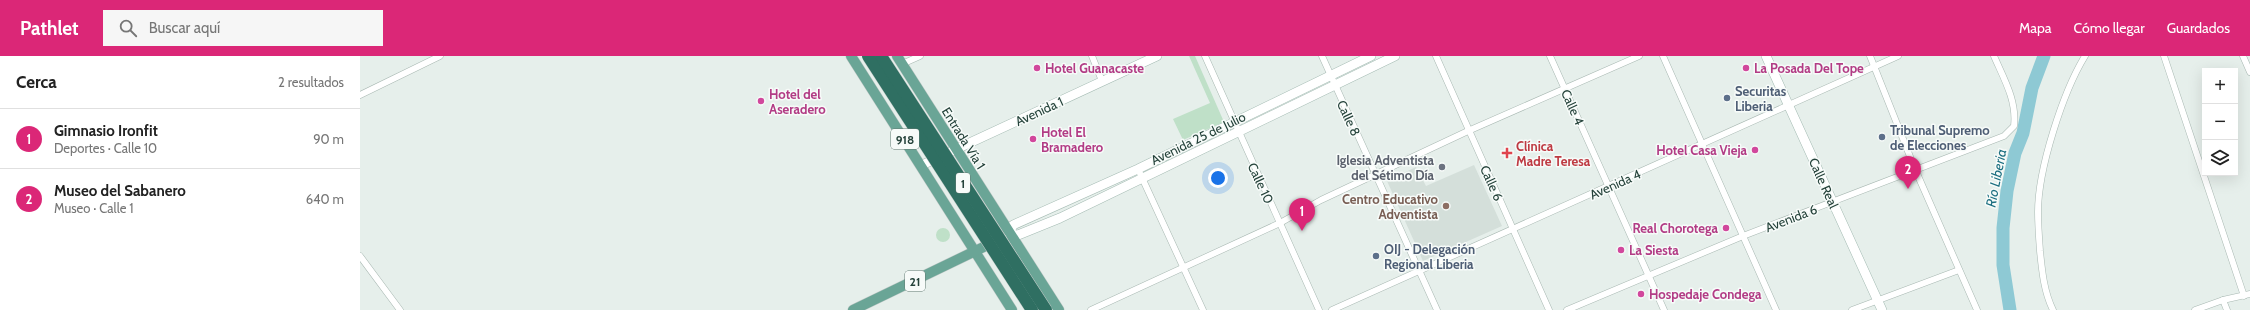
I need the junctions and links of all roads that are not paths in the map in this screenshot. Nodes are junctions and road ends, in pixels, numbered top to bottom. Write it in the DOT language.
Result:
graph roads {
  1 [pos="440,56"];
  2 [pos="851,56"];
  3 [pos="868,56"];
  4 [pos="881,56"];
  5 [pos="920,56"];
  6 [pos="1092,56"];
  7 [pos="1157,56"];
  8 [pos="1204,56"];
  9 [pos="1322,56"];
  10 [pos="1371,56"];
  11 [pos="1395,56"];
  12 [pos="1436,56"];
  13 [pos="1550,56"];
  14 [pos="1639,56"];
  15 [pos="1663,56"];
  16 [pos="1766,56"];
  17 [pos="1870,56"];
  18 [pos="1898,56"];
  19 [pos="1994,56"];
  20 [pos="2085,56"];
  21 [pos="2164,56"];
  22 [pos="2243,56"];
  23 [pos="900,60"];
  24 [pos="1874,66"];
  25 [pos="2250,72"];
  26 [pos="1330,76"];
  27 [pos="1102,81"];
  28 [pos="1334,86"];
  29 [pos="1564,89"];
  30 [pos="360,95"];
  31 [pos="1788,105"];
  32 [pos="1234,123"];
  33 [pos="1468,131"];
  34 [pos="1238,132"];
  35 [pos="1703,144"];
  36 [pos="956,149"];
  37 [pos="922,165"];
  38 [pos="1138,169"];
  39 [pos="1915,169"];
  40 [pos="1375,174"];
  41 [pos="1142,179"];
  42 [pos="1608,186"];
  43 [pos="1832,203"];
  44 [pos="1280,223"];
  45 [pos="1513,229"];
  46 [pos="1009,234"];
  47 [pos="1743,236"];
  48 [pos="976,252"];
  49 [pos="360,256"];
  50 [pos="1184,267"];
  51 [pos="1960,270"];
  52 [pos="1419,271"];
  53 [pos="1648,275"];
  54 [pos="2247,295"];
  55 [pos="2223,300"];
  56 [pos="1877,301"];
  57 [pos="400,310"];
  58 [pos="853,310"];
  59 [pos="1012,310"];
  60 [pos="1032,310"];
  61 [pos="1046,310"];
  62 [pos="1059,310"];
  63 [pos="1091,310"];
  64 [pos="1203,310"];
  65 [pos="1319,310"];
  66 [pos="1332,310"];
  67 [pos="1437,310"];
  68 [pos="1549,310"];
  69 [pos="1567,310"];
  70 [pos="1664,310"];
  71 [pos="1776,310"];
  72 [pos="1852,310"];
  73 [pos="1882,310"];
  74 [pos="1977,310"];
  75 [pos="2053,310"];
  76 [pos="2195,310"];
  77 [pos="2227,310"];
  1 -- 30 [label="street"];
  2 -- 37 [label="main road, 918"];
  3 -- 60 [label="highway, 1, bridge"];
  4 -- 61 [label="highway, 1, bridge"];
  5 -- 23 [label="street"];
  6 -- 27 [label="street"];
  7 -- 27 [label="street, Avenida 1"];
  8 -- 32 [label="street, Calle 10"];
  9 -- 26 [label="street, Calle 8"];
  10 -- 26 [label="street, Avenida 25 de Julio"];
  11 -- 28 [label="street, Avenida 25 de Julio"];
  12 -- 33 [label="street, Calle 6"];
  13 -- 29 [label="street, Calle 4"];
  14 -- 29 [label="street"];
  15 -- 35 [label="street"];
  16 -- 31 [label="street, Calle Real"];
  17 -- 24 [label="street"];
  18 -- 24 [label="street, Avenida 4"];
  19 -- 39 [label="street, Avenida 6"];
  20 -- 75 [label="street"];
  21 -- 54 [label="street"];
  22 -- 25 [label="street"];
  23 -- 36 [label="main road, Entrada Vía 1"];
  24 -- 31 [label="street, Avenida 4"];
  24 -- 39 [label="street"];
  26 -- 28 [label="street, Calle 8"];
  26 -- 32 [label="street, Avenida 25 de Julio"];
  27 -- 36 [label="street, Avenida 1"];
  28 -- 34 [label="street, Avenida 25 de Julio"];
  28 -- 40 [label="street, Calle 8"];
  29 -- 33 [label="street"];
  29 -- 42 [label="street, Calle 4"];
  31 -- 35 [label="street, Avenida 4"];
  31 -- 43 [label="street, Calle Real"];
  32 -- 34 [label="street, Calle 10"];
  32 -- 38 [label="street, Avenida 25 de Julio"];
  33 -- 40 [label="street"];
  33 -- 45 [label="street, Calle 6"];
  34 -- 41 [label="street, Avenida 25 de Julio"];
  34 -- 44 [label="street, Calle 10"];
  35 -- 42 [label="street, Avenida 4"];
  35 -- 47 [label="street"];
  36 -- 37 [label="street, Avenida 1"];
  36 -- 46 [label="main road, Entrada Vía 1"];
  37 -- 48 [label="main road, 918"];
  38 -- 41 [label="street"];
  38 -- 46 [label="street, Avenida 25 de Julio"];
  39 -- 43 [label="street, Avenida 6"];
  39 -- 51 [label="street"];
  40 -- 44 [label="street"];
  40 -- 52 [label="street, Calle 8"];
  41 -- 46 [label="street, Avenida 25 de Julio"];
  41 -- 50 [label="street"];
  42 -- 45 [label="street, Avenida 4"];
  42 -- 53 [label="street, Calle 4"];
  43 -- 47 [label="street, Avenida 6"];
  43 -- 56 [label="street, Calle Real"];
  44 -- 50 [label="street"];
  44 -- 65 [label="street, Calle 10"];
  45 -- 52 [label="street, Avenida 4"];
  45 -- 68 [label="street, Calle 6"];
  46 -- 48 [label="main road, Avenida 25 de Julio"];
  46 -- 62 [label="main road, Entrada Vía 1"];
  47 -- 53 [label="street, Avenida 6"];
  47 -- 71 [label="street"];
  48 -- 58 [label="main road, 21"];
  48 -- 59 [label="main road"];
  49 -- 57 [label="street"];
  50 -- 63 [label="street"];
  50 -- 64 [label="street"];
  51 -- 56 [label="street"];
  51 -- 74 [label="street"];
  52 -- 66 [label="street, Avenida 4"];
  52 -- 67 [label="street, Calle 8"];
  53 -- 69 [label="street, Avenida 6"];
  53 -- 70 [label="street, Calle 4"];
  54 -- 55 [label="street"];
  55 -- 76 [label="street"];
  55 -- 77 [label="street"];
  56 -- 72 [label="street"];
  56 -- 73 [label="street, Calle Real"];
}
